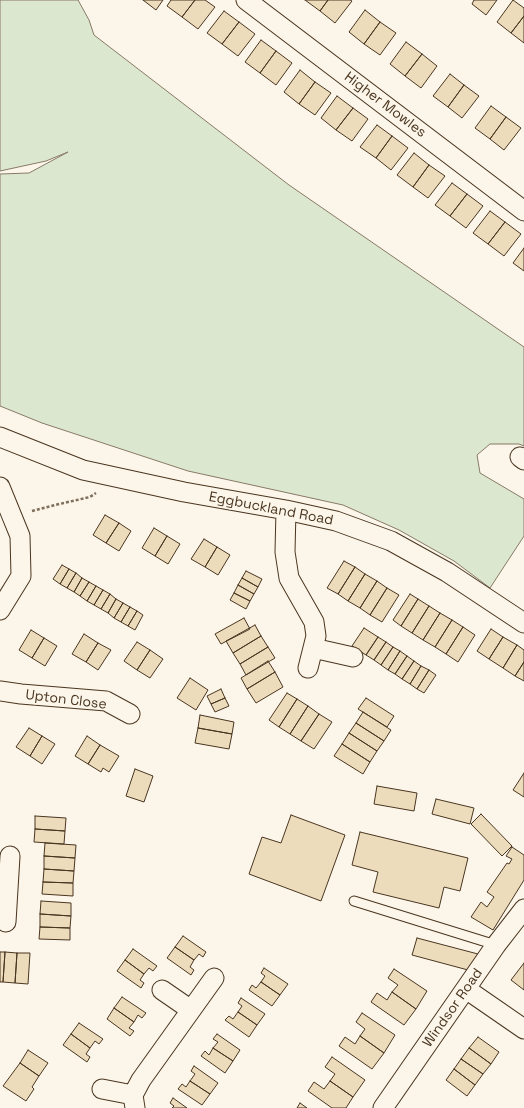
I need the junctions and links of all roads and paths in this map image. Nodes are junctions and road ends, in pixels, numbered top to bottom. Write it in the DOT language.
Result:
graph roads {
  1 [pos="246,0"];
  2 [pos="524,211"];
  3 [pos="0,437"];
  4 [pos="120,478"];
  5 [pos="0,487"];
  6 [pos="286,510"];
  7 [pos="12,517"];
  8 [pos="0,610"];
  9 [pos="524,623"];
  10 [pos="313,648"];
  11 [pos="353,657"];
  12 [pos="308,668"];
  13 [pos="0,691"];
  14 [pos="130,714"];
  15 [pos="10,856"];
  16 [pos="4,888"];
  17 [pos="354,901"];
  18 [pos="524,910"];
  19 [pos="6,922"];
  20 [pos="496,945"];
  21 [pos="214,978"];
  22 [pos="162,990"];
  23 [pos="466,990"];
  24 [pos="190,1010"];
  25 [pos="524,1029"];
  26 [pos="102,1089"];
  27 [pos="134,1102"];
  28 [pos="382,1108"];
  1 -- 2 [label="street, Higher Mowles"];
  3 -- 4 [label="street, Eggbuckland Road"];
  4 -- 6 [label="street, Eggbuckland Road"];
  4 -- 7 [label="path"];
  5 -- 7 [label="street"];
  6 -- 9 [label="street, Eggbuckland Road"];
  6 -- 10 [label="street"];
  7 -- 8 [label="street"];
  10 -- 11 [label="street"];
  10 -- 12 [label="street"];
  13 -- 14 [label="street, Upton Close"];
  15 -- 16 [label="street"];
  16 -- 19 [label="street"];
  17 -- 20 [label="lane"];
  18 -- 20 [label="street, Windsor Road"];
  20 -- 23 [label="street, Windsor Road"];
  21 -- 24 [label="street"];
  22 -- 24 [label="street"];
  23 -- 25 [label="street"];
  23 -- 28 [label="street, Windsor Road"];
  24 -- 27 [label="street"];
  26 -- 27 [label="street"];
}
